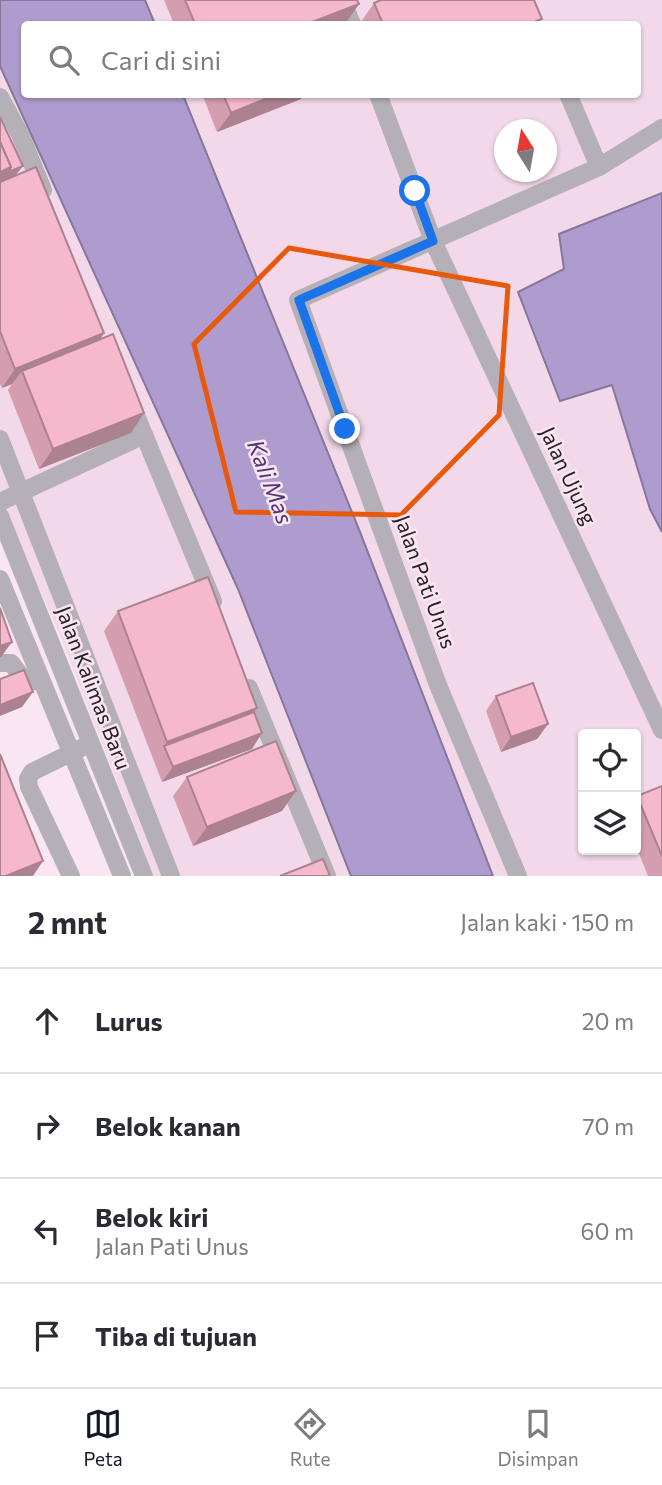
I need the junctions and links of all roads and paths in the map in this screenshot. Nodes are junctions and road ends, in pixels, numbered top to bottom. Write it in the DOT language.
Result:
graph roads {
  1 [pos="342,0"];
  2 [pos="351,21"];
  3 [pos="0,97"];
  4 [pos="379,98"];
  5 [pos="570,98"];
  6 [pos="662,128"];
  7 [pos="599,167"];
  8 [pos="51,209"];
  9 [pos="433,241"];
  10 [pos="123,384"];
  11 [pos="144,435"];
  12 [pos="0,439"];
  13 [pos="23,492"];
  14 [pos="0,502"];
  15 [pos="1,520"];
  16 [pos="0,579"];
  17 [pos="218,613"];
  18 [pos="0,663"];
  19 [pos="244,675"];
  20 [pos="43,680"];
  21 [pos="103,700"];
  22 [pos="78,711"];
  23 [pos="59,719"];
  24 [pos="662,730"];
  25 [pos="91,744"];
  26 [pos="71,752"];
  27 [pos="71,876"];
  28 [pos="122,876"];
  29 [pos="144,876"];
  30 [pos="171,876"];
  31 [pos="327,876"];
  32 [pos="518,876"];
  1 -- 2 [label="street"];
  3 -- 8 [label="street"];
  4 -- 9 [label="street, Jalan Ujung"];
  5 -- 7 [label="street"];
  6 -- 7 [label="street"];
  7 -- 9 [label="street"];
  9 -- 24 [label="street, Jalan Ujung"];
  9 -- 32 [label="street, Jalan Pati Unus"];
  10 -- 11 [label="street"];
  11 -- 13 [label="street"];
  11 -- 17 [label="street"];
  12 -- 13 [label="street"];
  13 -- 14 [label="street"];
  13 -- 21 [label="street"];
  15 -- 22 [label="street, Jalan Kalimas Baru"];
  16 -- 20 [label="street, Jalan Kalimas Baru"];
  18 -- 20 [label="street"];
  19 -- 31 [label="street"];
  20 -- 23 [label="street, Jalan Kalimas Baru"];
  21 -- 22 [label="street"];
  21 -- 30 [label="street"];
  22 -- 23 [label="street"];
  22 -- 25 [label="street, Jalan Kalimas Baru"];
  23 -- 26 [label="street, Jalan Kalimas Baru"];
  25 -- 26 [label="street"];
  25 -- 29 [label="street, Jalan Kalimas Baru"];
  26 -- 27 [label="street"];
  26 -- 28 [label="street, Jalan Kalimas Baru"];
}
